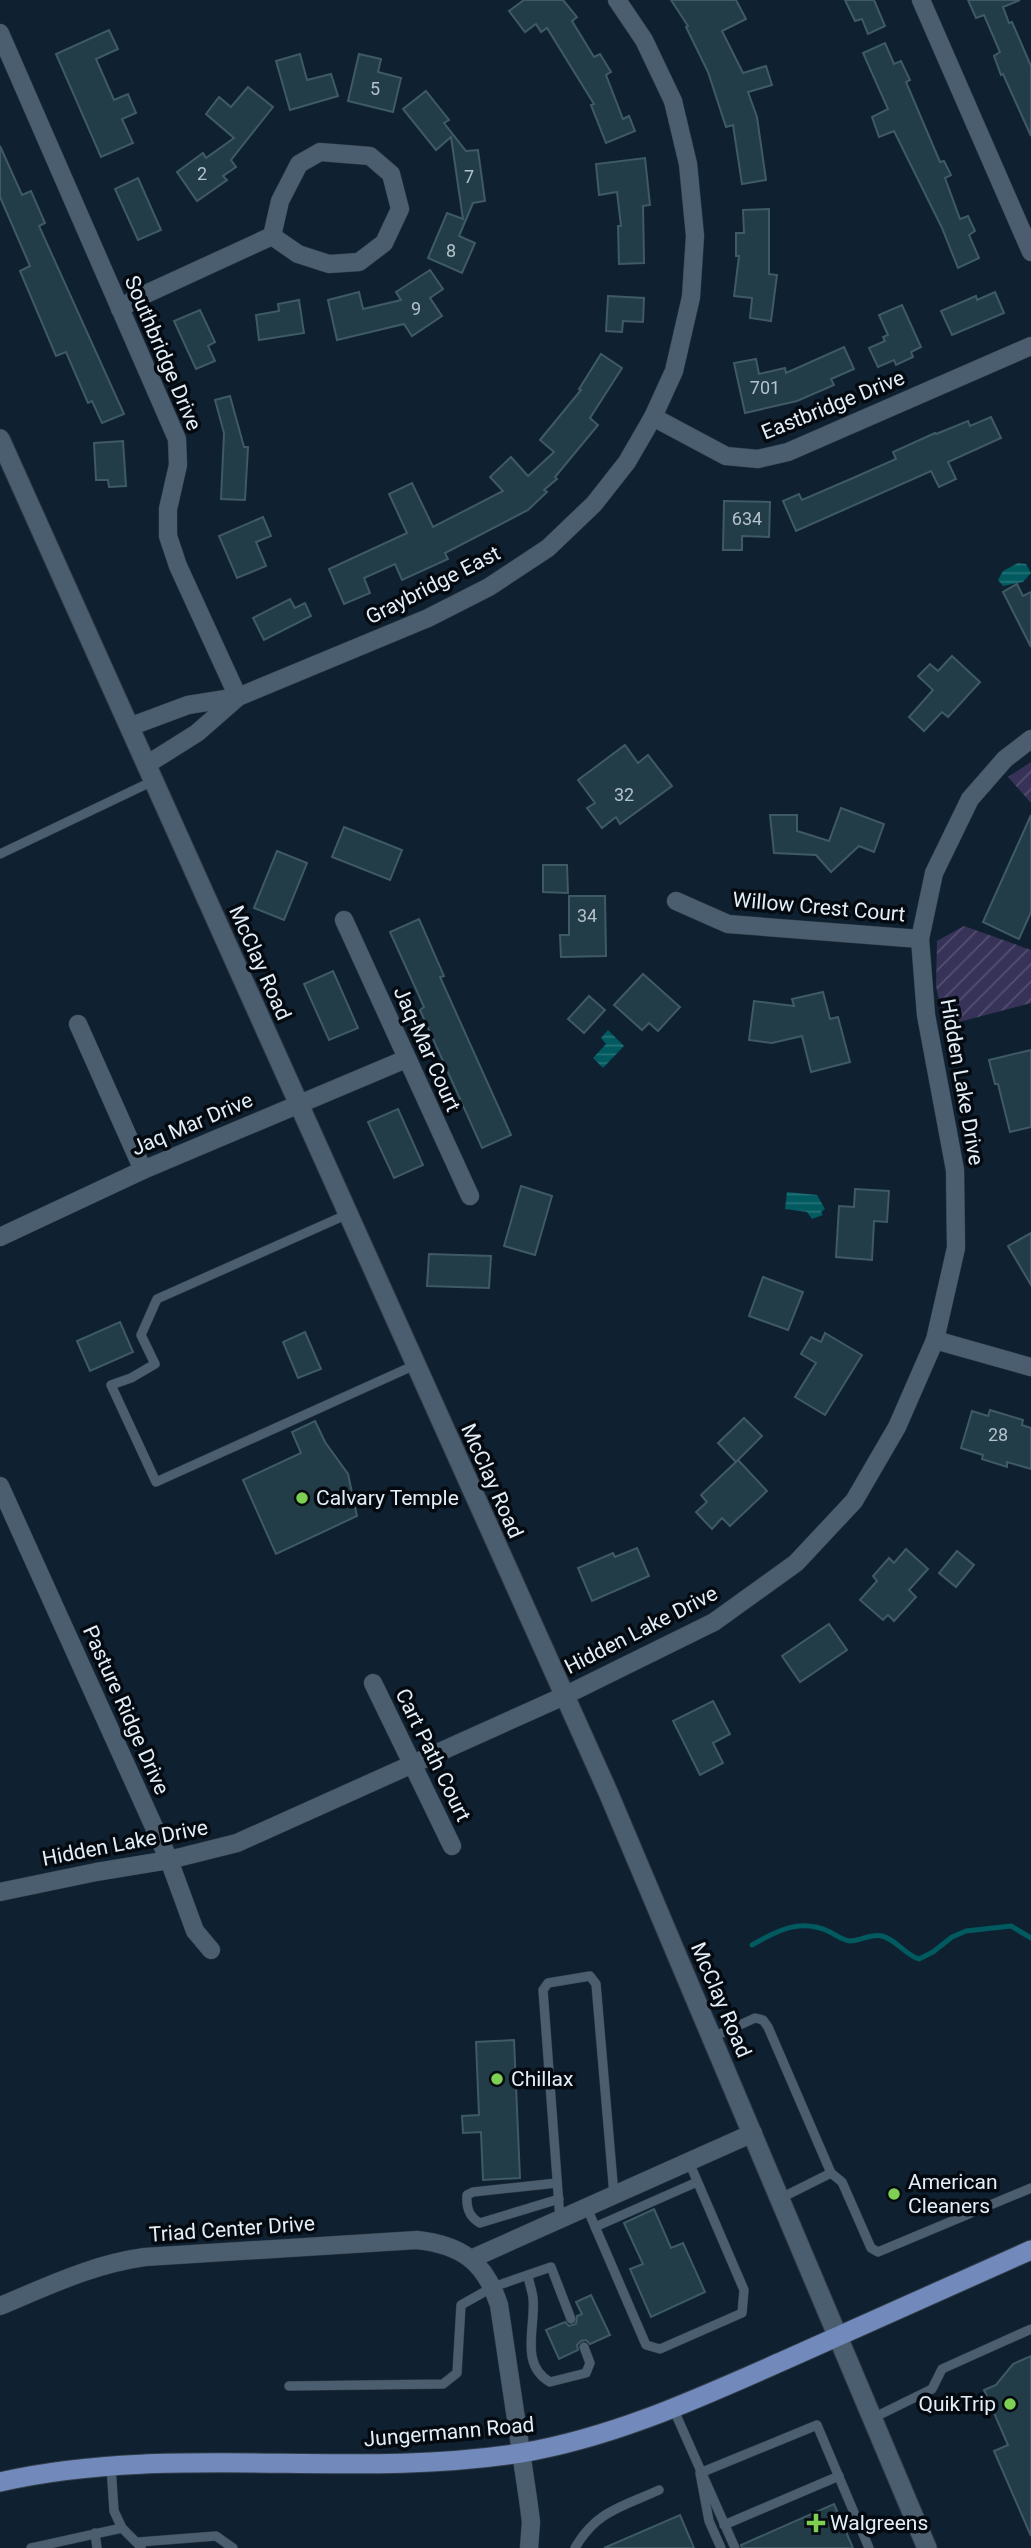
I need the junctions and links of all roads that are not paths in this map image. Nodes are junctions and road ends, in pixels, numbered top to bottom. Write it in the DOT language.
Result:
graph roads {
  1 [pos="617,0"];
  2 [pos="921,0"];
  3 [pos="0,33"];
  4 [pos="272,236"];
  5 [pos="1031,252"];
  6 [pos="120,309"];
  7 [pos="1031,346"];
  8 [pos="653,417"];
  9 [pos="0,439"];
  10 [pos="239,697"];
  11 [pos="129,727"];
  12 [pos="1031,739"];
  13 [pos="150,773"];
  14 [pos="0,854"];
  15 [pos="676,901"];
  16 [pos="344,920"];
  17 [pos="919,939"];
  18 [pos="78,1024"];
  19 [pos="406,1059"];
  20 [pos="298,1103"];
  21 [pos="143,1170"];
  22 [pos="470,1196"];
  23 [pos="348,1214"];
  24 [pos="0,1237"];
  25 [pos="936,1340"];
  26 [pos="415,1365"];
  27 [pos="1031,1367"];
  28 [pos="0,1486"];
  29 [pos="373,1683"];
  30 [pos="564,1696"];
  31 [pos="410,1763"];
  32 [pos="452,1846"];
  33 [pos="169,1860"];
  34 [pos="0,1892"];
  35 [pos="211,1950"];
  36 [pos="713,2037"];
  37 [pos="753,2133"];
  38 [pos="689,2162"];
  39 [pos="831,2173"];
  40 [pos="697,2182"];
  41 [pos="557,2183"];
  42 [pos="1031,2188"];
  43 [pos="614,2195"];
  44 [pos="781,2198"];
  45 [pos="559,2199"];
  46 [pos="587,2208"];
  47 [pos="560,2219"];
  48 [pos="595,2227"];
  49 [pos="1031,2250"];
  50 [pos="471,2259"];
  51 [pos="528,2275"];
  52 [pos="494,2287"];
  53 [pos="0,2306"];
  54 [pos="571,2319"];
  55 [pos="1031,2329"];
  56 [pos="839,2336"];
  57 [pos="584,2347"];
  58 [pos="289,2386"];
  59 [pos="673,2408"];
  60 [pos="873,2418"];
  61 [pos="520,2453"];
  62 [pos="111,2465"];
  63 [pos="700,2473"];
  64 [pos="839,2476"];
  65 [pos="0,2482"];
  66 [pos="659,2490"];
  67 [pos="724,2525"];
  68 [pos="121,2528"];
  69 [pos="95,2533"];
  70 [pos="140,2545"];
  71 [pos="31,2548"];
  72 [pos="97,2548"];
  73 [pos="233,2548"];
  74 [pos="529,2548"];
  75 [pos="575,2548"];
  76 [pos="721,2548"];
  77 [pos="735,2548"];
  78 [pos="869,2548"];
  79 [pos="927,2548"];
  1 -- 8 [label="street, Graybridge East"];
  2 -- 5 [label="street"];
  3 -- 6 [label="street, Southbridge Drive"];
  4 -- 4 [label="street"];
  4 -- 6 [label="street"];
  6 -- 10 [label="street, Southbridge Drive"];
  7 -- 8 [label="street, Eastbridge Drive"];
  8 -- 10 [label="street, Graybridge East"];
  9 -- 11 [label="main road, McClay Road"];
  10 -- 11 [label="street, Graybridge East"];
  10 -- 13 [label="street, Graybridge East"];
  11 -- 13 [label="main road, McClay Road"];
  12 -- 17 [label="street, Hidden Lake Drive"];
  13 -- 14 [label="lane"];
  13 -- 20 [label="main road, McClay Road"];
  15 -- 17 [label="street, Willow Crest Court"];
  16 -- 19 [label="street, Jaq-Mar Court"];
  17 -- 25 [label="street, Hidden Lake Drive"];
  18 -- 21 [label="street"];
  19 -- 20 [label="street, Jaq Mar Drive"];
  19 -- 22 [label="street, Jaq-Mar Court"];
  20 -- 21 [label="street, Jaq Mar Drive"];
  20 -- 23 [label="main road, McClay Road"];
  21 -- 24 [label="street, Jaq Mar Drive"];
  23 -- 26 [label="main road, McClay Road"];
  23 -- 26 [label="lane"];
  25 -- 27 [label="street"];
  25 -- 30 [label="street, Hidden Lake Drive"];
  26 -- 30 [label="main road, McClay Road"];
  28 -- 33 [label="street, Pasture Ridge Drive"];
  29 -- 31 [label="street, Cart Path Court"];
  30 -- 31 [label="street, Hidden Lake Drive"];
  30 -- 36 [label="main road, McClay Road"];
  31 -- 32 [label="street, Cart Path Court"];
  31 -- 33 [label="street, Hidden Lake Drive"];
  33 -- 34 [label="street, Hidden Lake Drive"];
  33 -- 35 [label="street, Pasture Ridge Drive"];
  36 -- 37 [label="main road, McClay Road"];
  36 -- 39 [label="lane"];
  37 -- 38 [label="street"];
  37 -- 44 [label="main road, McClay Road"];
  38 -- 40 [label="lane"];
  38 -- 43 [label="street"];
  39 -- 42 [label="lane"];
  39 -- 44 [label="lane"];
  40 -- 48 [label="lane"];
  40 -- 48 [label="lane"];
  41 -- 43 [label="lane"];
  41 -- 45 [label="lane"];
  41 -- 45 [label="lane"];
  43 -- 46 [label="street"];
  44 -- 56 [label="main road, McClay Road"];
  45 -- 47 [label="lane"];
  46 -- 47 [label="street"];
  46 -- 48 [label="lane"];
  47 -- 50 [label="street"];
  49 -- 56 [label="main road, Jungermann Road"];
  50 -- 52 [label="street, Triad Center Drive"];
  50 -- 53 [label="street, Triad Center Drive"];
  51 -- 52 [label="lane"];
  51 -- 54 [label="lane"];
  51 -- 57 [label="lane"];
  52 -- 58 [label="lane"];
  52 -- 61 [label="street, Triad Center Drive"];
  55 -- 60 [label="lane"];
  56 -- 59 [label="main road, Jungermann Road"];
  56 -- 60 [label="main road, McClay Road"];
  59 -- 61 [label="main road, Jungermann Road"];
  59 -- 63 [label="lane"];
  60 -- 79 [label="main road, McClay Road"];
  61 -- 62 [label="main road, Jungermann Road"];
  61 -- 74 [label="street, Triad Center Drive"];
  62 -- 65 [label="main road, Jungermann Road"];
  62 -- 68 [label="lane"];
  63 -- 64 [label="lane"];
  63 -- 67 [label="lane"];
  63 -- 76 [label="lane"];
  64 -- 67 [label="lane"];
  64 -- 78 [label="lane"];
  66 -- 75 [label="lane"];
  67 -- 77 [label="lane"];
  68 -- 69 [label="lane"];
  68 -- 70 [label="lane"];
  69 -- 71 [label="lane"];
  69 -- 72 [label="lane"];
  70 -- 73 [label="lane"];
}
